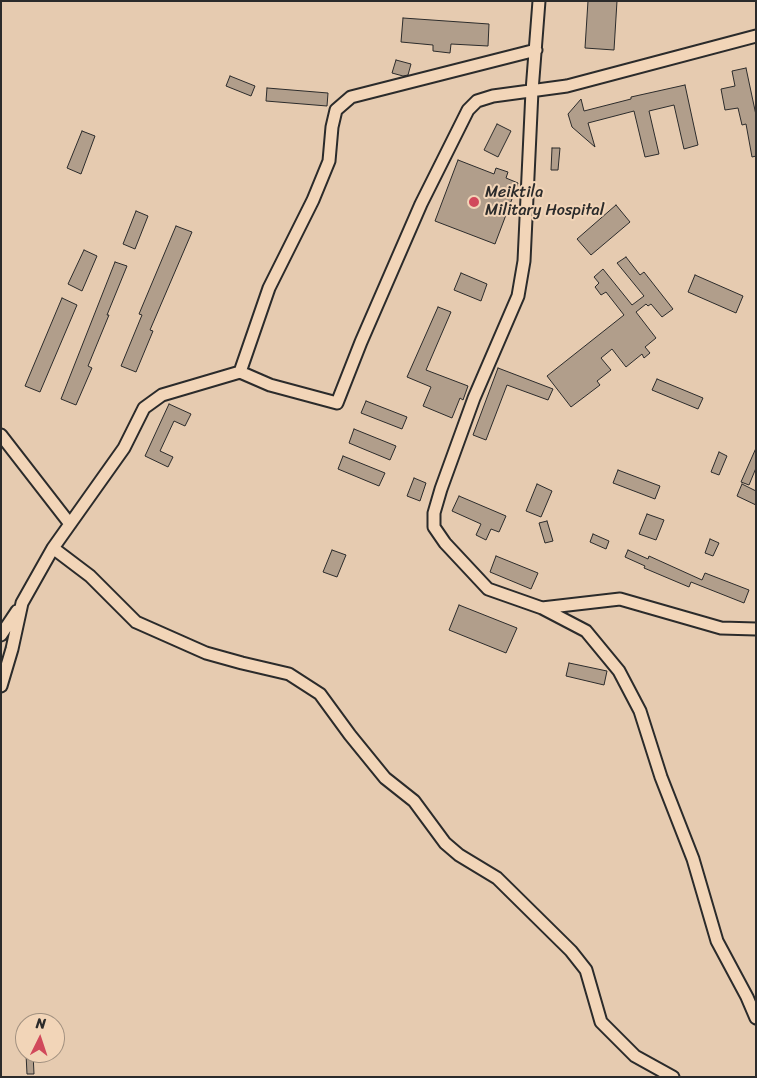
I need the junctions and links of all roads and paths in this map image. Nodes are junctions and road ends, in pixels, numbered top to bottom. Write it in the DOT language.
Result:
graph roads {
  1 [pos="539,1"];
  2 [pos="756,36"];
  3 [pos="536,50"];
  4 [pos="532,91"];
  5 [pos="240,372"];
  6 [pos="1,435"];
  7 [pos="70,524"];
  8 [pos="53,548"];
  9 [pos="22,603"];
  10 [pos="542,608"];
  11 [pos="756,629"];
  12 [pos="1,634"];
  13 [pos="1,686"];
  14 [pos="756,1018"];
  15 [pos="673,1077"];
  1 -- 3 [label="street"];
  2 -- 4 [label="street"];
  3 -- 4 [label="street"];
  3 -- 5 [label="street"];
  4 -- 5 [label="street"];
  4 -- 10 [label="street"];
  5 -- 7 [label="street"];
  6 -- 7 [label="street"];
  7 -- 8 [label="street"];
  8 -- 9 [label="street"];
  8 -- 15 [label="street"];
  9 -- 12 [label="street"];
  9 -- 13 [label="street"];
  10 -- 11 [label="street"];
  10 -- 14 [label="street"];
}
